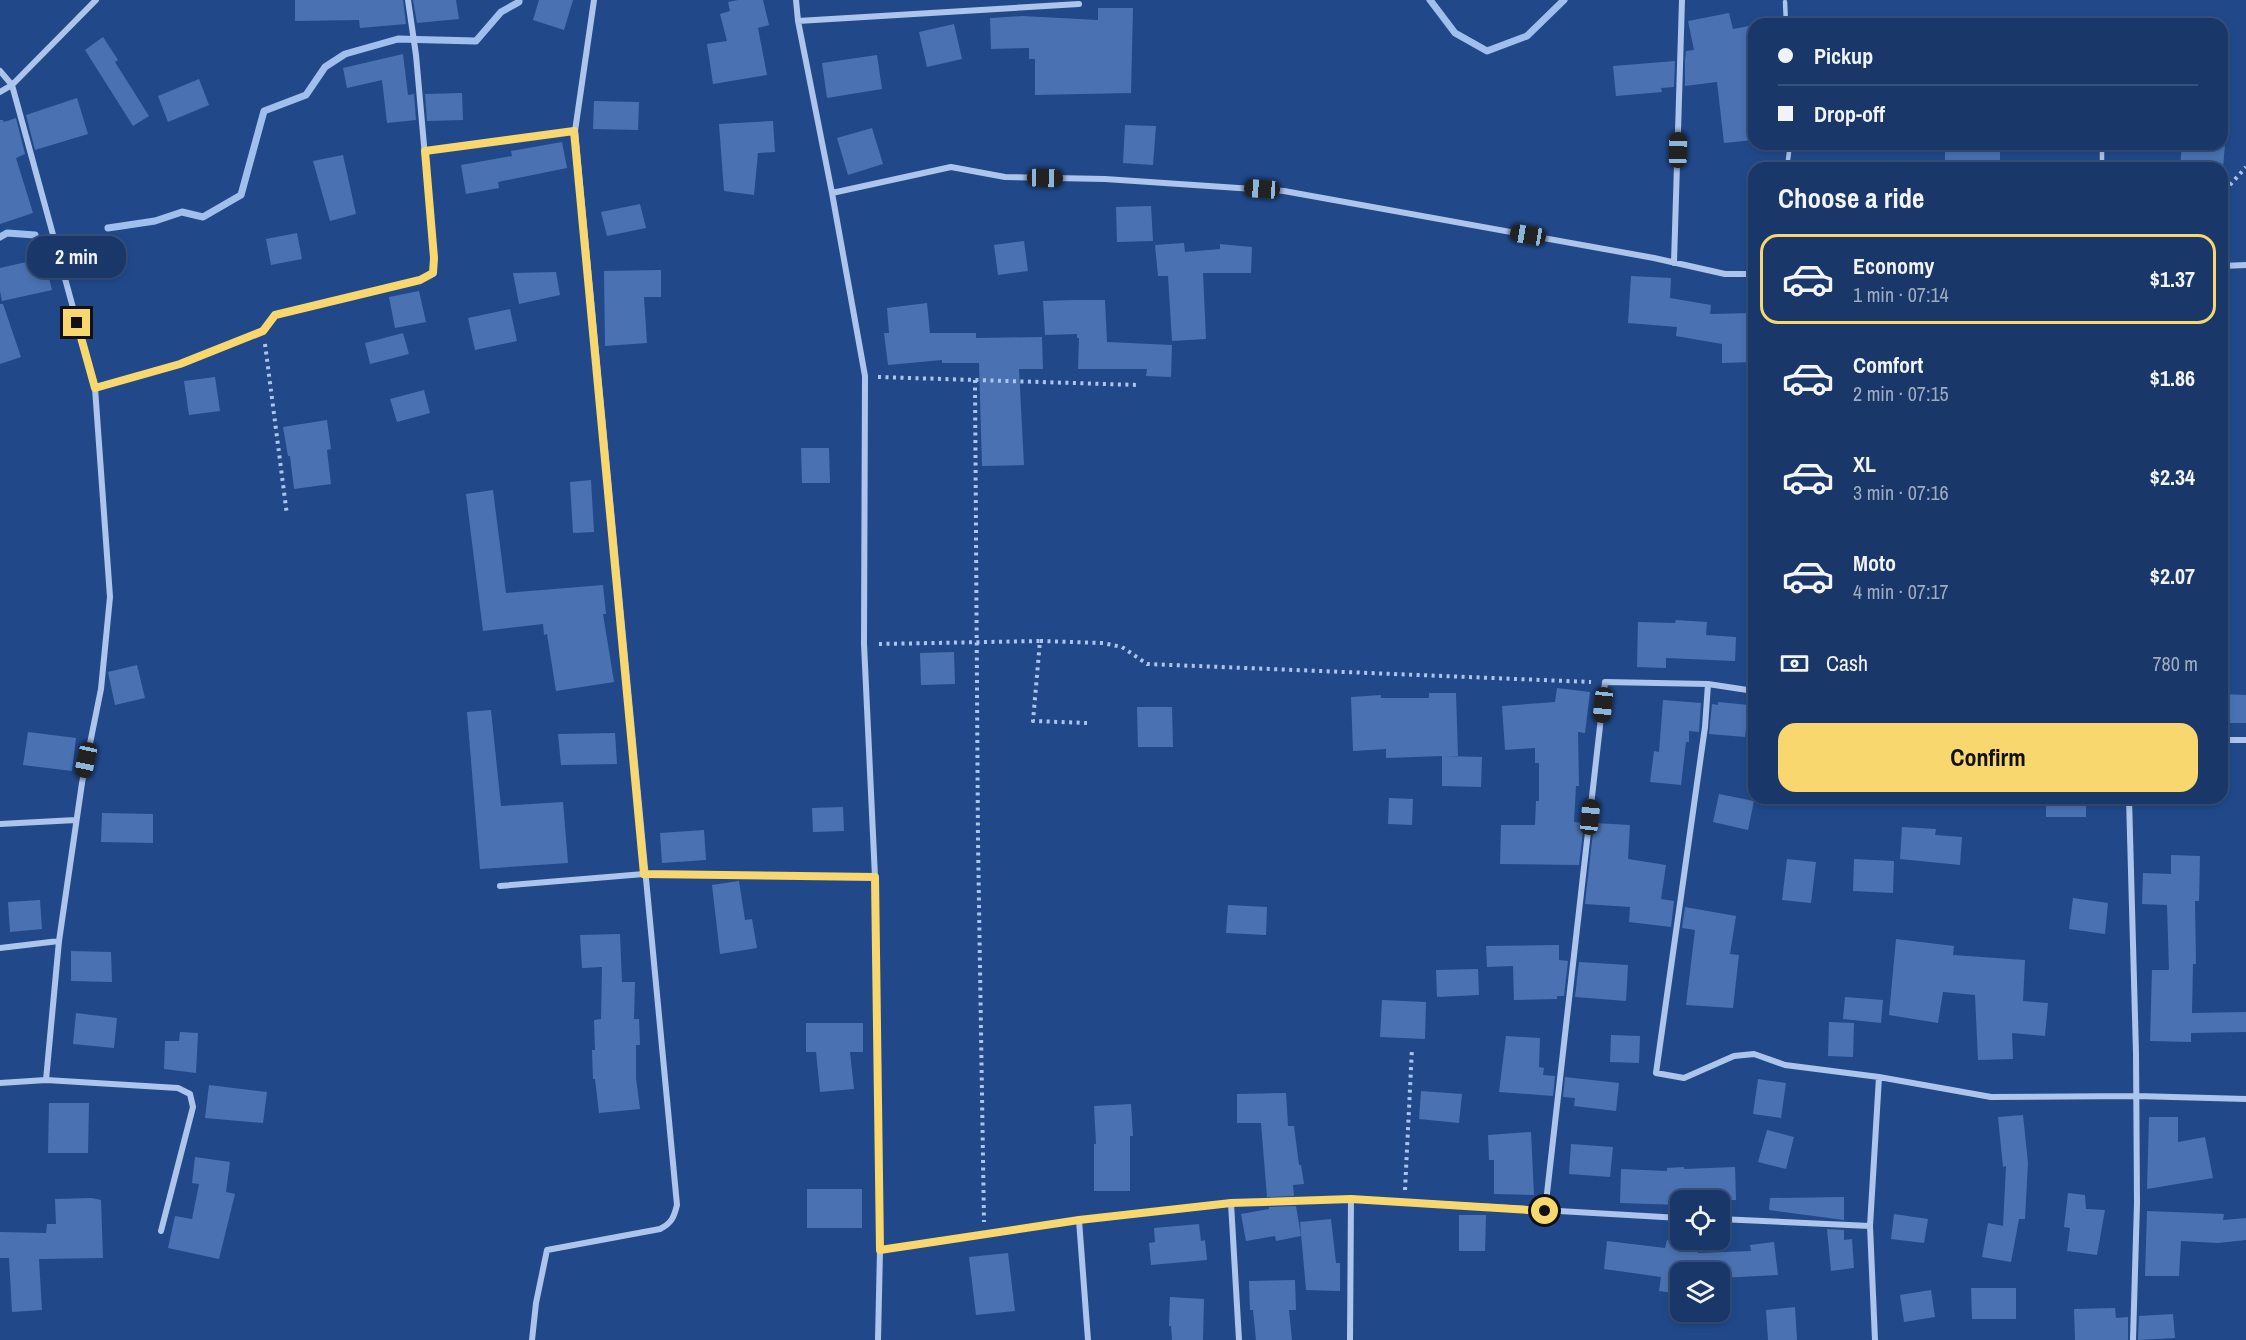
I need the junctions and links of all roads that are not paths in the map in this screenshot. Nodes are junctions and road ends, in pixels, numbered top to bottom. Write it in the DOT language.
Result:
graph roads {
  1 [pos="96,0"];
  2 [pos="408,0"];
  3 [pos="594,0"];
  4 [pos="796,0"];
  5 [pos="979,0"];
  6 [pos="1682,0"];
  7 [pos="1785,2"];
  8 [pos="1079,4"];
  9 [pos="981,10"];
  10 [pos="1786,18"];
  11 [pos="798,21"];
  12 [pos="0,71"];
  13 [pos="12,85"];
  14 [pos="0,92"];
  15 [pos="574,131"];
  16 [pos="425,151"];
  17 [pos="832,193"];
  18 [pos="1674,263"];
  19 [pos="2246,265"];
  20 [pos="2228,266"];
  21 [pos="1748,274"];
  22 [pos="95,388"];
  23 [pos="1708,684"];
  24 [pos="1748,690"];
  25 [pos="2228,740"];
  26 [pos="2246,740"];
  27 [pos="2130,804"];
  28 [pos="76,820"];
  29 [pos="0,824"];
  30 [pos="644,874"];
  31 [pos="875,877"];
  32 [pos="501,886"];
  33 [pos="59,941"];
  34 [pos="0,948"];
  35 [pos="1879,1077"];
  36 [pos="46,1080"];
  37 [pos="0,1083"];
  38 [pos="2136,1096"];
  39 [pos="2246,1099"];
  40 [pos="1351,1199"];
  41 [pos="1231,1203"];
  42 [pos="1545,1211"];
  43 [pos="1670,1217"];
  44 [pos="1079,1220"];
  45 [pos="1730,1220"];
  46 [pos="1870,1226"];
  47 [pos="161,1231"];
  48 [pos="880,1250"];
  49 [pos="532,1340"];
  50 [pos="878,1340"];
  51 [pos="1088,1340"];
  52 [pos="1239,1340"];
  53 [pos="1350,1340"];
  54 [pos="1875,1340"];
  55 [pos="2133,1340"];
  1 -- 13 [label="street"];
  2 -- 16 [label="street"];
  3 -- 15 [label="street"];
  4 -- 11 [label="street"];
  5 -- 9 [label="street"];
  6 -- 18 [label="street"];
  7 -- 10 [label="lane"];
  8 -- 9 [label="street"];
  9 -- 11 [label="street"];
  11 -- 17 [label="street"];
  12 -- 13 [label="street"];
  13 -- 14 [label="street"];
  13 -- 22 [label="street"];
  15 -- 16 [label="street"];
  15 -- 30 [label="street"];
  16 -- 22 [label="street"];
  17 -- 18 [label="street"];
  17 -- 31 [label="street"];
  18 -- 21 [label="street"];
  19 -- 20 [label="street"];
  22 -- 28 [label="street"];
  23 -- 24 [label="street"];
  23 -- 35 [label="street"];
  23 -- 42 [label="street"];
  25 -- 26 [label="street"];
  27 -- 38 [label="street"];
  28 -- 29 [label="street"];
  28 -- 33 [label="street"];
  30 -- 31 [label="street"];
  30 -- 32 [label="street"];
  30 -- 49 [label="street"];
  31 -- 48 [label="street"];
  33 -- 34 [label="street"];
  33 -- 36 [label="street"];
  35 -- 38 [label="street"];
  35 -- 46 [label="street"];
  36 -- 37 [label="street"];
  36 -- 47 [label="street"];
  38 -- 39 [label="street"];
  38 -- 55 [label="street"];
  40 -- 41 [label="street"];
  40 -- 42 [label="street"];
  40 -- 53 [label="street"];
  41 -- 44 [label="street"];
  41 -- 52 [label="street"];
  42 -- 43 [label="street"];
  44 -- 48 [label="street"];
  44 -- 51 [label="street"];
  45 -- 46 [label="street"];
  46 -- 54 [label="street"];
  48 -- 50 [label="street"];
}
